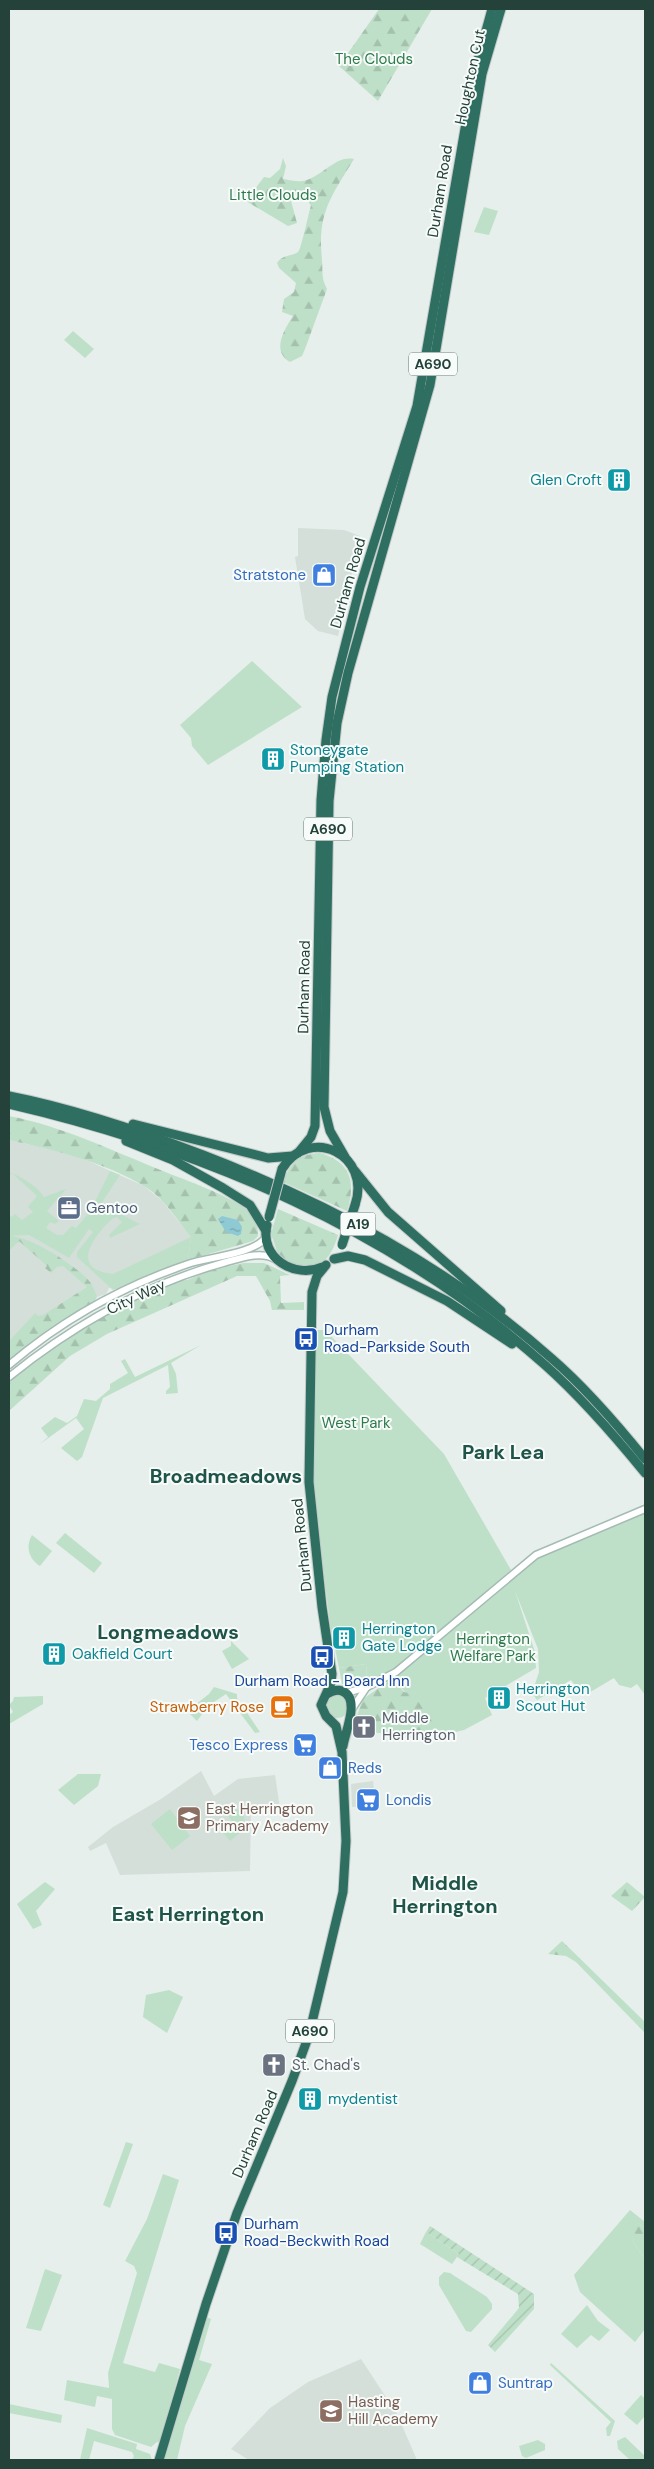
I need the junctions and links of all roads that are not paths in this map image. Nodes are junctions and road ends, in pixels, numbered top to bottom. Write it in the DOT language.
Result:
graph roads {
  1 [pos="492,9"];
  2 [pos="500,9"];
  3 [pos="486,25"];
  4 [pos="469,152"];
  5 [pos="9,1096"];
  6 [pos="9,1104"];
  7 [pos="46,1108"];
  8 [pos="296,1154"];
  9 [pos="345,1157"];
  10 [pos="355,1172"];
  11 [pos="266,1234"];
  12 [pos="334,1259"];
  13 [pos="278,1261"];
  14 [pos="326,1265"];
  15 [pos="298,1271"];
  16 [pos="312,1292"];
  17 [pos="551,1357"];
  18 [pos="9,1365"];
  19 [pos="546,1366"];
  20 [pos="9,1377"];
  21 [pos="645,1459"];
  22 [pos="645,1473"];
  23 [pos="645,1508"];
  24 [pos="332,1674"];
  25 [pos="367,1687"];
  26 [pos="343,1692"];
  27 [pos="327,1694"];
  28 [pos="351,1712"];
  29 [pos="329,1718"];
  30 [pos="342,1752"];
  31 [pos="159,2460"];
  1 -- 3 [label="highway, Houghton Cut / A690"];
  2 -- 4 [label="highway, Houghton Cut / A690"];
  3 -- 8 [label="highway, Durham Road / A690"];
  4 -- 9 [label="highway, Durham Road / A690"];
  5 -- 7 [label="highway, A19"];
  6 -- 7 [label="highway, A19"];
  7 -- 8 [label="highway"];
  7 -- 11 [label="highway"];
  7 -- 17 [label="highway, A19"];
  7 -- 19 [label="highway, A19"];
  8 -- 9 [label="highway"];
  8 -- 11 [label="highway, A690, bridge"];
  9 -- 10 [label="highway, A690"];
  10 -- 12 [label="highway, A690, bridge"];
  10 -- 17 [label="highway"];
  11 -- 13 [label="highway"];
  11 -- 18 [label="main road, City Way"];
  12 -- 14 [label="highway, A690"];
  12 -- 19 [label="highway"];
  13 -- 15 [label="highway"];
  13 -- 20 [label="main road, City Way"];
  14 -- 15 [label="highway"];
  14 -- 16 [label="highway, A690"];
  15 -- 16 [label="highway"];
  16 -- 24 [label="highway, Durham Road / A690"];
  17 -- 21 [label="highway, A19"];
  19 -- 22 [label="highway, A19"];
  23 -- 25 [label="main road"];
  24 -- 26 [label="highway, Durham Road / A690"];
  24 -- 27 [label="highway, Durham Road / A690"];
  25 -- 26 [label="main road"];
  25 -- 28 [label="main road"];
  26 -- 27 [label="highway"];
  26 -- 28 [label="highway, Durham Road / A690"];
  27 -- 29 [label="highway, Durham Road / A690"];
  28 -- 29 [label="highway"];
  28 -- 30 [label="highway, Durham Road / A690"];
  29 -- 30 [label="highway, Durham Road / A690"];
  30 -- 31 [label="highway, Durham Road / A690"];
}
